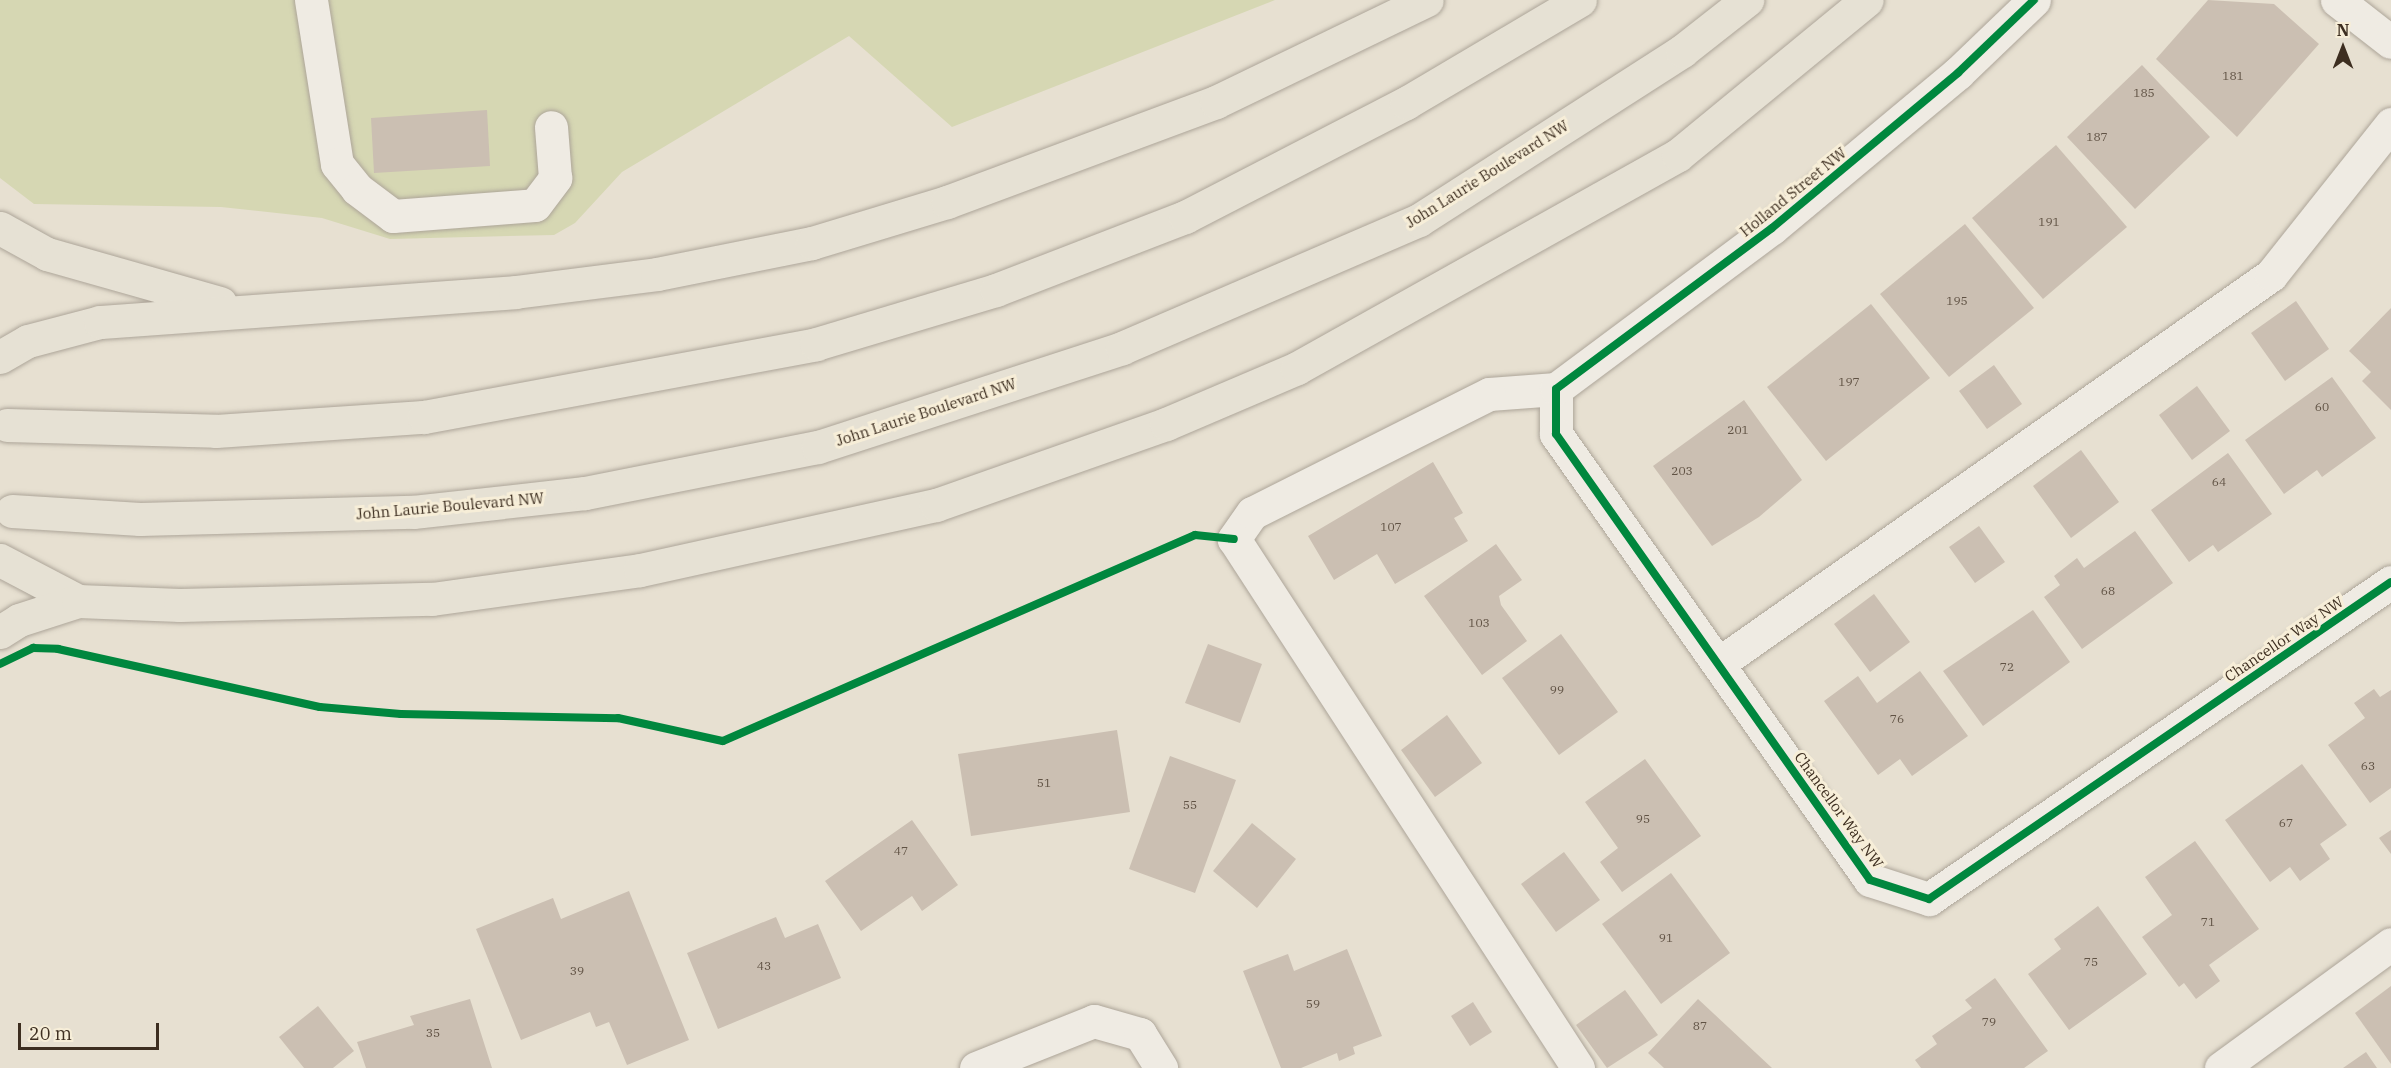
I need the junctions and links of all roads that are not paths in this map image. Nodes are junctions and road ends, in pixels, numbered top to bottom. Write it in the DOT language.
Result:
graph roads {
  1 [pos="311,0"];
  2 [pos="1427,0"];
  3 [pos="1580,0"];
  4 [pos="1747,0"];
  5 [pos="1867,0"];
  6 [pos="2034,0"];
  7 [pos="2337,0"];
  8 [pos="2391,42"];
  9 [pos="2391,124"];
  10 [pos="551,127"];
  11 [pos="0,228"];
  12 [pos="242,308"];
  13 [pos="0,357"];
  14 [pos="1556,389"];
  15 [pos="7,425"];
  16 [pos="12,511"];
  17 [pos="0,560"];
  18 [pos="2391,582"];
  19 [pos="78,601"];
  20 [pos="0,632"];
  21 [pos="1718,664"];
  22 [pos="2391,944"];
  23 [pos="976,1068"];
  24 [pos="1161,1068"];
  25 [pos="1578,1068"];
  26 [pos="2221,1068"];
  1 -- 10 [label="street"];
  2 -- 12 [label="main road"];
  3 -- 15 [label="main road"];
  4 -- 16 [label="main road, John Laurie Boulevard NW"];
  5 -- 19 [label="main road"];
  6 -- 14 [label="street, Holland Street NW"];
  7 -- 8 [label="street"];
  9 -- 21 [label="street"];
  11 -- 12 [label="main road"];
  12 -- 13 [label="main road"];
  14 -- 21 [label="street, Chancellor Way NW"];
  14 -- 25 [label="street"];
  17 -- 19 [label="main road"];
  18 -- 21 [label="street, Chancellor Way NW"];
  19 -- 20 [label="main road"];
  22 -- 26 [label="street"];
  23 -- 24 [label="street"];
}
